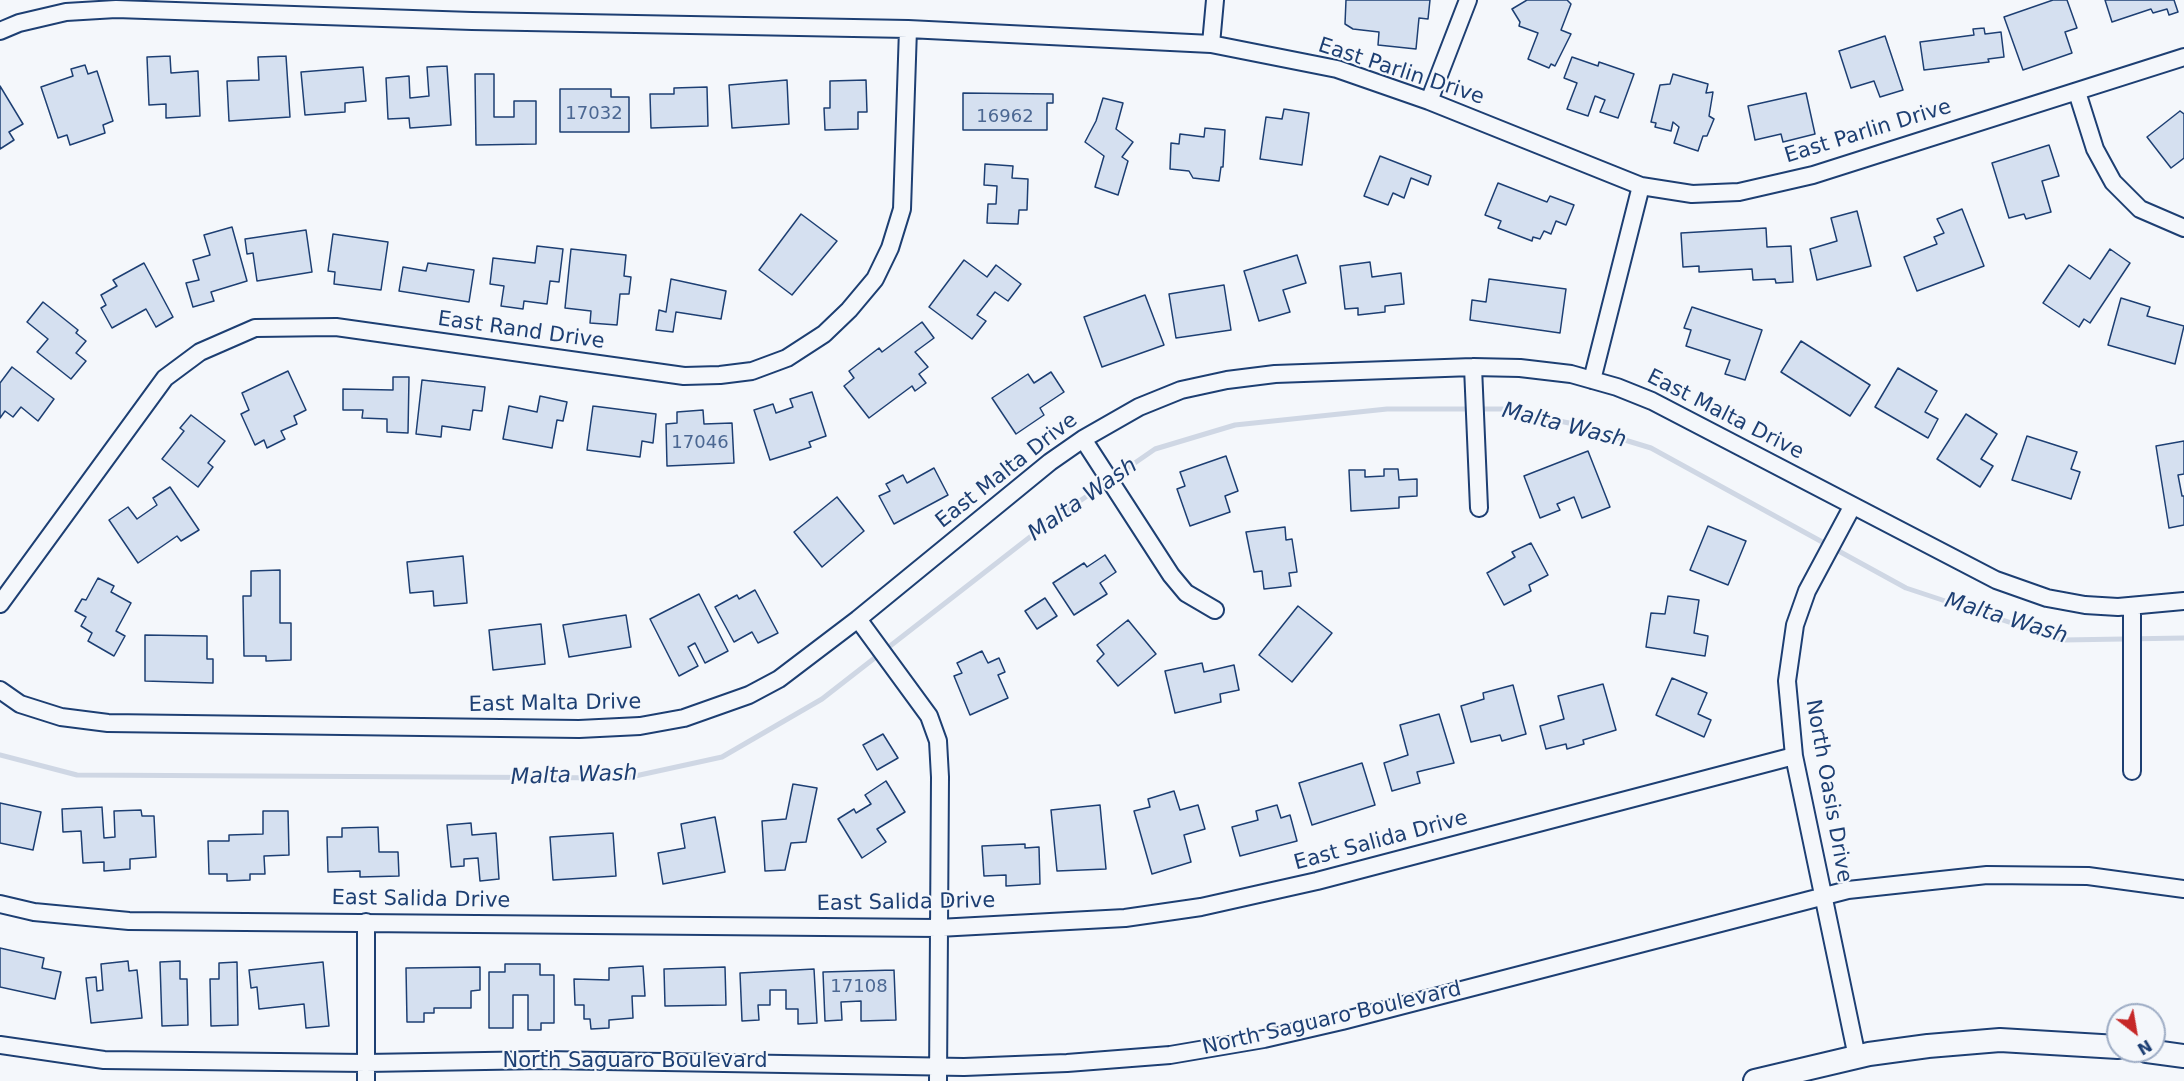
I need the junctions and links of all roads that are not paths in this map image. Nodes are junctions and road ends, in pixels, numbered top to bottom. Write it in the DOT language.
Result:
graph roads {
  1 [pos="1215,0"];
  2 [pos="1468,0"];
  3 [pos="908,29"];
  4 [pos="0,31"];
  5 [pos="1211,44"];
  6 [pos="2184,57"];
  7 [pos="2077,92"];
  8 [pos="1429,101"];
  9 [pos="1641,186"];
  10 [pos="2184,228"];
  11 [pos="1473,367"];
  12 [pos="1592,380"];
  13 [pos="1083,439"];
  14 [pos="1852,507"];
  15 [pos="1479,508"];
  16 [pos="2184,601"];
  17 [pos="0,604"];
  18 [pos="2132,606"];
  19 [pos="1215,610"];
  20 [pos="858,619"];
  21 [pos="0,690"];
  22 [pos="1794,756"];
  23 [pos="2132,771"];
  24 [pos="2184,889"];
  25 [pos="1824,896"];
  26 [pos="0,904"];
  27 [pos="366,922"];
  28 [pos="938,928"];
  29 [pos="0,1045"];
  30 [pos="2106,1046"];
  31 [pos="2166,1054"];
  32 [pos="2184,1056"];
  33 [pos="1857,1057"];
  34 [pos="366,1063"];
  35 [pos="938,1073"];
  36 [pos="366,1081"];
  37 [pos="1755,1081"];
  1 -- 5 [label="street"];
  2 -- 8 [label="street"];
  3 -- 4 [label="street, East Parlin Drive"];
  3 -- 5 [label="street, East Parlin Drive"];
  3 -- 17 [label="street, East Rand Drive"];
  5 -- 8 [label="street, East Parlin Drive"];
  6 -- 7 [label="street, East Parlin Drive"];
  7 -- 9 [label="street, East Parlin Drive"];
  7 -- 10 [label="street"];
  8 -- 9 [label="street, East Parlin Drive"];
  9 -- 12 [label="street"];
  11 -- 12 [label="street, East Malta Drive"];
  11 -- 13 [label="street, East Malta Drive"];
  11 -- 15 [label="street"];
  12 -- 14 [label="street, East Malta Drive"];
  13 -- 19 [label="street"];
  13 -- 20 [label="street, East Malta Drive"];
  14 -- 18 [label="street, East Malta Drive"];
  14 -- 22 [label="street, North Oasis Drive"];
  16 -- 18 [label="street, East Malta Drive"];
  18 -- 23 [label="street"];
  20 -- 21 [label="street, East Malta Drive"];
  20 -- 28 [label="street"];
  22 -- 25 [label="street, North Oasis Drive"];
  22 -- 28 [label="street, East Salida Drive"];
  24 -- 25 [label="street, North Saguaro Boulevard"];
  25 -- 33 [label="street, North Oasis Drive"];
  25 -- 35 [label="street, North Saguaro Boulevard"];
  26 -- 27 [label="street, East Salida Drive"];
  27 -- 28 [label="street, East Salida Drive"];
  27 -- 34 [label="street"];
  28 -- 35 [label="street"];
  29 -- 34 [label="street, North Saguaro Boulevard"];
  30 -- 33 [label="main road"];
  31 -- 32 [label="main road"];
  33 -- 37 [label="main road"];
  34 -- 35 [label="street, North Saguaro Boulevard"];
  34 -- 36 [label="street"];
}
